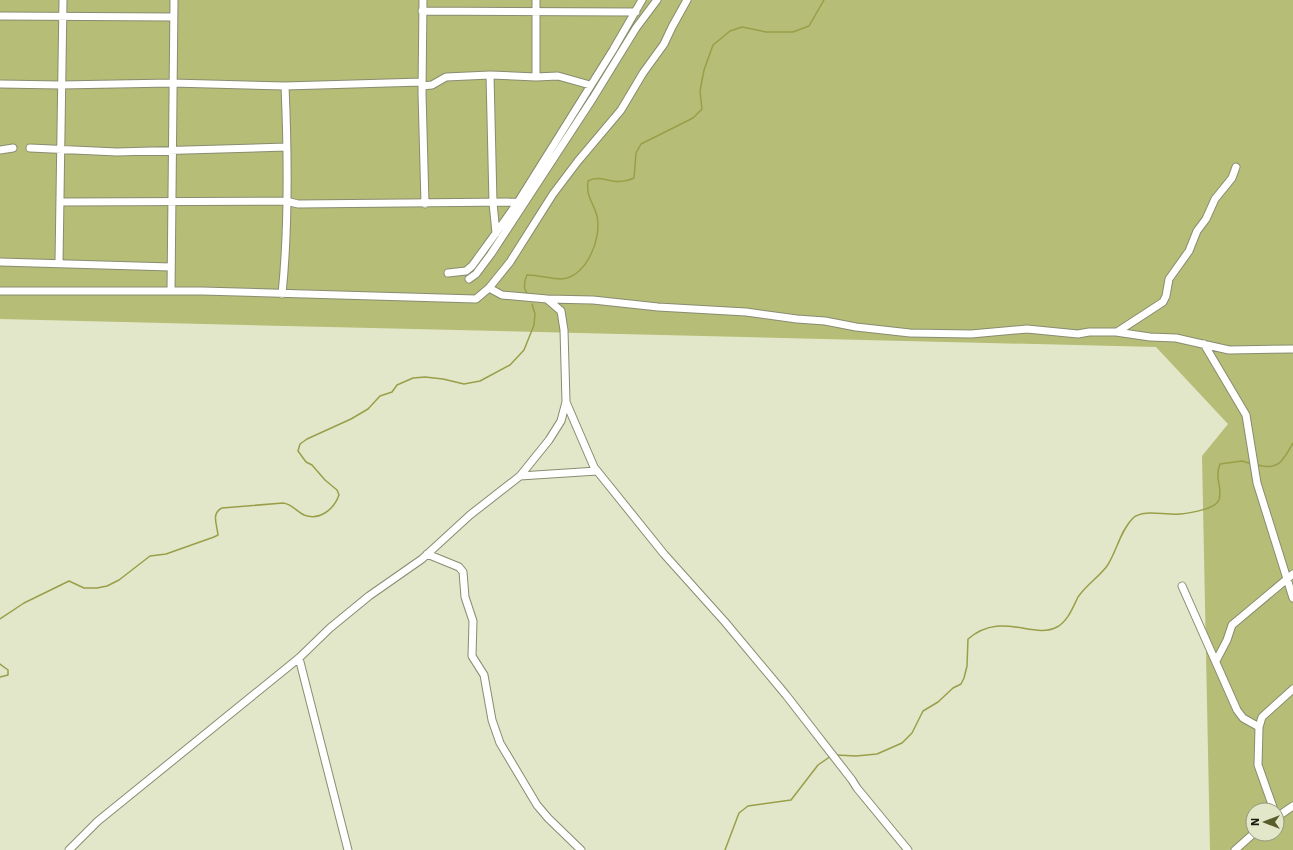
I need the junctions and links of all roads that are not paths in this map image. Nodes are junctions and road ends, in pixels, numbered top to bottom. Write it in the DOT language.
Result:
graph roads {
  1 [pos="63,0"];
  2 [pos="174,0"];
  3 [pos="423,0"];
  4 [pos="536,0"];
  5 [pos="642,0"];
  6 [pos="657,0"];
  7 [pos="687,0"];
  8 [pos="422,11"];
  9 [pos="536,11"];
  10 [pos="636,12"];
  11 [pos="0,16"];
  12 [pos="62,16"];
  13 [pos="174,17"];
  14 [pos="613,50"];
  15 [pos="621,53"];
  16 [pos="490,75"];
  17 [pos="536,77"];
  18 [pos="172,83"];
  19 [pos="0,84"];
  20 [pos="422,84"];
  21 [pos="60,85"];
  22 [pos="590,85"];
  23 [pos="285,86"];
  24 [pos="287,147"];
  25 [pos="13,148"];
  26 [pos="30,148"];
  27 [pos="173,149"];
  28 [pos="0,150"];
  29 [pos="61,151"];
  30 [pos="1236,167"];
  31 [pos="60,202"];
  32 [pos="172,202"];
  33 [pos="286,202"];
  34 [pos="521,202"];
  35 [pos="494,203"];
  36 [pos="425,204"];
  37 [pos="496,233"];
  38 [pos="0,262"];
  39 [pos="60,262"];
  40 [pos="171,267"];
  41 [pos="448,273"];
  42 [pos="469,279"];
  43 [pos="489,288"];
  44 [pos="0,291"];
  45 [pos="171,291"];
  46 [pos="282,294"];
  47 [pos="547,300"];
  48 [pos="1116,332"];
  49 [pos="1204,344"];
  50 [pos="1293,349"];
  51 [pos="566,402"];
  52 [pos="597,471"];
  53 [pos="520,476"];
  54 [pos="427,554"];
  55 [pos="1290,576"];
  56 [pos="1182,586"];
  57 [pos="1293,598"];
  58 [pos="299,658"];
  59 [pos="1216,661"];
  60 [pos="1293,689"];
  61 [pos="1259,727"];
  62 [pos="1271,802"];
  63 [pos="1245,841"];
  64 [pos="69,850"];
  65 [pos="348,850"];
  66 [pos="581,850"];
  67 [pos="908,850"];
  68 [pos="1234,850"];
  1 -- 12 [label="street"];
  2 -- 13 [label="street"];
  3 -- 8 [label="street"];
  4 -- 9 [label="street"];
  5 -- 10 [label="street"];
  6 -- 15 [label="street"];
  7 -- 43 [label="street"];
  8 -- 9 [label="street"];
  8 -- 20 [label="street"];
  9 -- 10 [label="street"];
  9 -- 17 [label="street"];
  10 -- 14 [label="street"];
  11 -- 12 [label="street"];
  12 -- 13 [label="street"];
  12 -- 21 [label="street"];
  13 -- 18 [label="street"];
  14 -- 15 [label="street"];
  14 -- 22 [label="street"];
  15 -- 34 [label="street"];
  16 -- 17 [label="street"];
  16 -- 20 [label="street"];
  16 -- 35 [label="street"];
  17 -- 22 [label="street"];
  18 -- 21 [label="street"];
  18 -- 23 [label="street"];
  18 -- 27 [label="street"];
  19 -- 21 [label="street"];
  20 -- 23 [label="street"];
  20 -- 36 [label="street"];
  21 -- 29 [label="street"];
  22 -- 34 [label="street"];
  23 -- 24 [label="street"];
  24 -- 27 [label="street"];
  24 -- 33 [label="street"];
  25 -- 28 [label="street"];
  26 -- 29 [label="street"];
  27 -- 29 [label="street"];
  27 -- 32 [label="street"];
  29 -- 31 [label="street"];
  30 -- 48 [label="street"];
  31 -- 32 [label="street"];
  31 -- 39 [label="street"];
  32 -- 33 [label="street"];
  32 -- 40 [label="street"];
  33 -- 36 [label="street"];
  33 -- 46 [label="street"];
  34 -- 35 [label="street"];
  34 -- 37 [label="street"];
  34 -- 42 [label="street"];
  35 -- 36 [label="street"];
  35 -- 37 [label="street"];
  37 -- 41 [label="street"];
  38 -- 39 [label="street"];
  39 -- 40 [label="street"];
  40 -- 45 [label="street"];
  43 -- 46 [label="street"];
  43 -- 47 [label="street"];
  44 -- 45 [label="street"];
  45 -- 46 [label="street"];
  47 -- 48 [label="street"];
  47 -- 51 [label="street"];
  48 -- 49 [label="street"];
  49 -- 50 [label="street"];
  49 -- 55 [label="street"];
  51 -- 52 [label="street"];
  51 -- 53 [label="street"];
  52 -- 53 [label="street"];
  52 -- 67 [label="street"];
  53 -- 54 [label="street"];
  54 -- 58 [label="street"];
  54 -- 66 [label="street"];
  55 -- 57 [label="street"];
  55 -- 59 [label="street"];
  56 -- 59 [label="street"];
  58 -- 64 [label="street"];
  58 -- 65 [label="street"];
  59 -- 61 [label="street"];
  60 -- 61 [label="street"];
  61 -- 62 [label="street"];
  63 -- 68 [label="street"];
}
